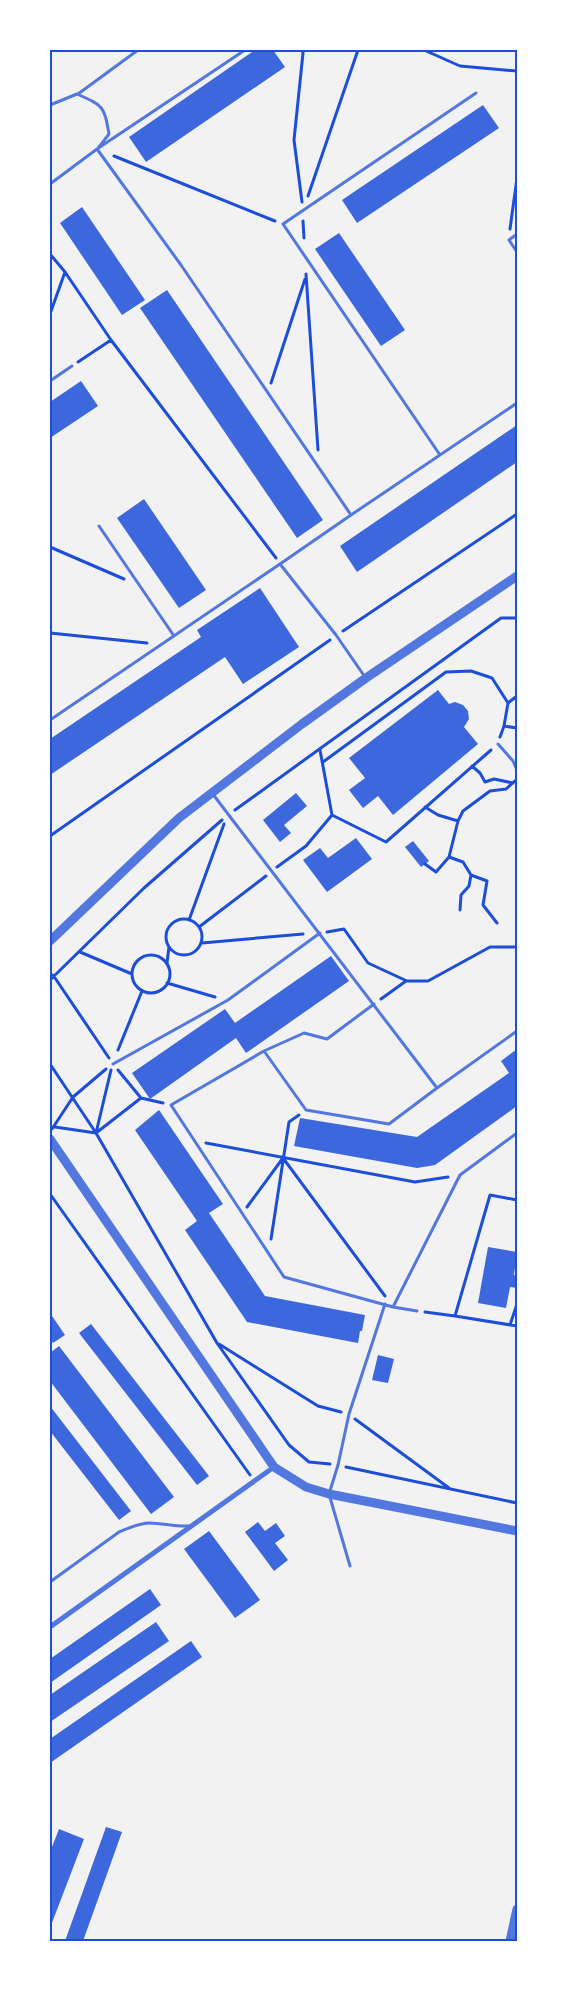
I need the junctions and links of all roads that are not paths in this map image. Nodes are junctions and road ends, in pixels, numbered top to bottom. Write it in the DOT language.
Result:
graph roads {
  1 [pos="138,50"];
  2 [pos="245,50"];
  3 [pos="476,93"];
  4 [pos="77,94"];
  5 [pos="50,105"];
  6 [pos="97,149"];
  7 [pos="50,184"];
  8 [pos="517,234"];
  9 [pos="517,252"];
  10 [pos="72,366"];
  11 [pos="50,381"];
  12 [pos="517,403"];
  13 [pos="440,455"];
  14 [pos="351,514"];
  15 [pos="99,526"];
  16 [pos="280,564"];
  17 [pos="517,576"];
  18 [pos="174,636"];
  19 [pos="366,678"];
  20 [pos="50,720"];
  21 [pos="498,744"];
  22 [pos="517,770"];
  23 [pos="212,793"];
  24 [pos="320,933"];
  25 [pos="50,941"];
  26 [pos="374,1004"];
  27 [pos="517,1031"];
  28 [pos="264,1051"];
  29 [pos="113,1064"];
  30 [pos="438,1088"];
  31 [pos="517,1133"];
  32 [pos="50,1138"];
  33 [pos="385,1304"];
  34 [pos="393,1307"];
  35 [pos="417,1311"];
  36 [pos="274,1467"];
  37 [pos="329,1494"];
  38 [pos="192,1526"];
  39 [pos="517,1531"];
  40 [pos="350,1566"];
  41 [pos="50,1582"];
  42 [pos="50,1627"];
  43 [pos="517,1909"];
  44 [pos="510,1941"];
  1 -- 4 [label="lane"];
  2 -- 6 [label="lane"];
  3 -- 13 [label="lane"];
  4 -- 5 [label="lane"];
  4 -- 6 [label="lane"];
  6 -- 7 [label="lane"];
  6 -- 14 [label="lane"];
  8 -- 9 [label="lane"];
  10 -- 11 [label="lane"];
  12 -- 13 [label="lane"];
  13 -- 14 [label="lane"];
  14 -- 16 [label="lane"];
  15 -- 18 [label="lane"];
  16 -- 18 [label="lane"];
  16 -- 19 [label="lane"];
  17 -- 19 [label="street"];
  18 -- 20 [label="lane"];
  19 -- 23 [label="street"];
  21 -- 22 [label="lane"];
  23 -- 24 [label="lane"];
  23 -- 25 [label="street"];
  24 -- 26 [label="lane"];
  24 -- 29 [label="lane"];
  26 -- 28 [label="lane"];
  26 -- 30 [label="lane"];
  27 -- 30 [label="lane"];
  28 -- 30 [label="lane"];
  28 -- 33 [label="lane"];
  31 -- 34 [label="lane"];
  32 -- 36 [label="street"];
  33 -- 34 [label="lane"];
  33 -- 37 [label="lane"];
  34 -- 35 [label="lane"];
  36 -- 37 [label="street"];
  36 -- 38 [label="street"];
  37 -- 39 [label="street"];
  37 -- 40 [label="lane"];
  38 -- 41 [label="lane"];
  38 -- 42 [label="street"];
  43 -- 44 [label="street"];
}
